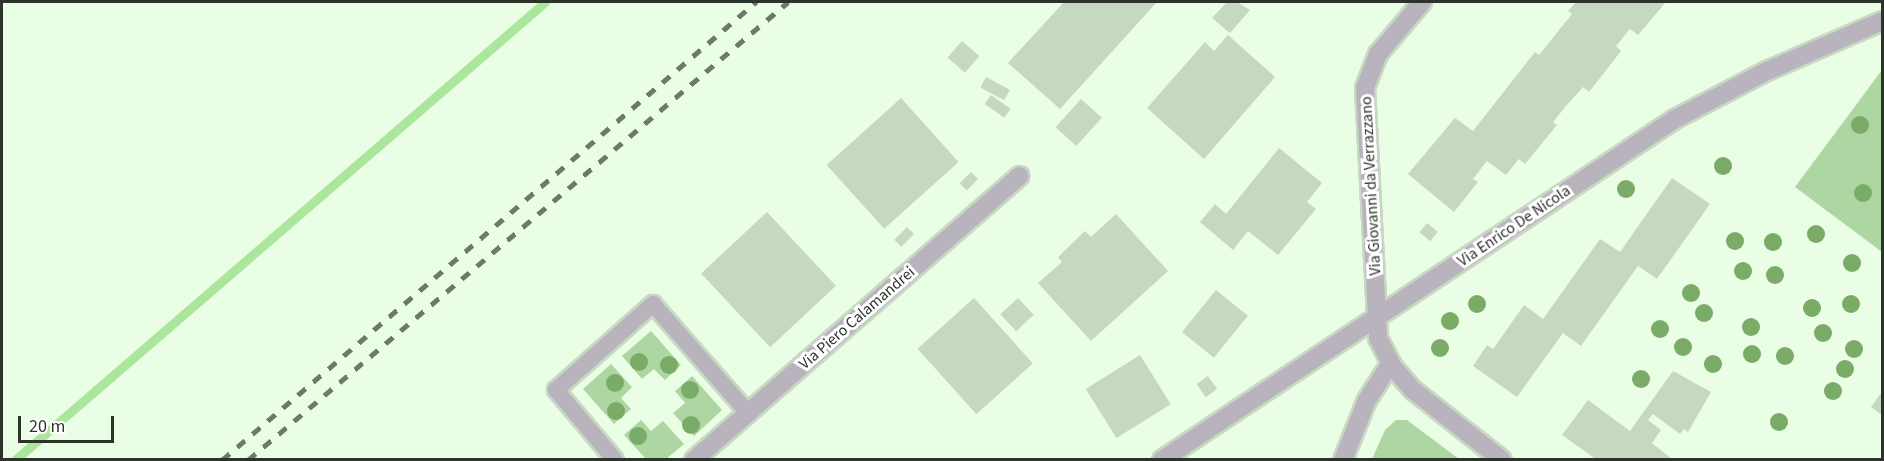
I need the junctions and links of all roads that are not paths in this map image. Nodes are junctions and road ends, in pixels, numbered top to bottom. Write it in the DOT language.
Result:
graph roads {
  1 [pos="1422,2"];
  2 [pos="1882,21"];
  3 [pos="1020,176"];
  4 [pos="1376,317"];
  5 [pos="1391,363"];
  6 [pos="748,413"];
  7 [pos="615,459"];
  8 [pos="694,459"];
  9 [pos="1162,459"];
  10 [pos="1343,459"];
  11 [pos="1502,459"];
  1 -- 4 [label="street, Via Giovanni da Verrazzano"];
  2 -- 4 [label="street, Via Enrico De Nicola"];
  3 -- 6 [label="street, Via Piero Calamandrei"];
  4 -- 5 [label="street, Via Giovanni da Verrazzano"];
  4 -- 9 [label="street, Via Enrico De Nicola"];
  5 -- 10 [label="street"];
  5 -- 11 [label="street, Via Giovanni da Verrazzano"];
  6 -- 7 [label="lane"];
  6 -- 8 [label="street, Via Piero Calamandrei"];
}
